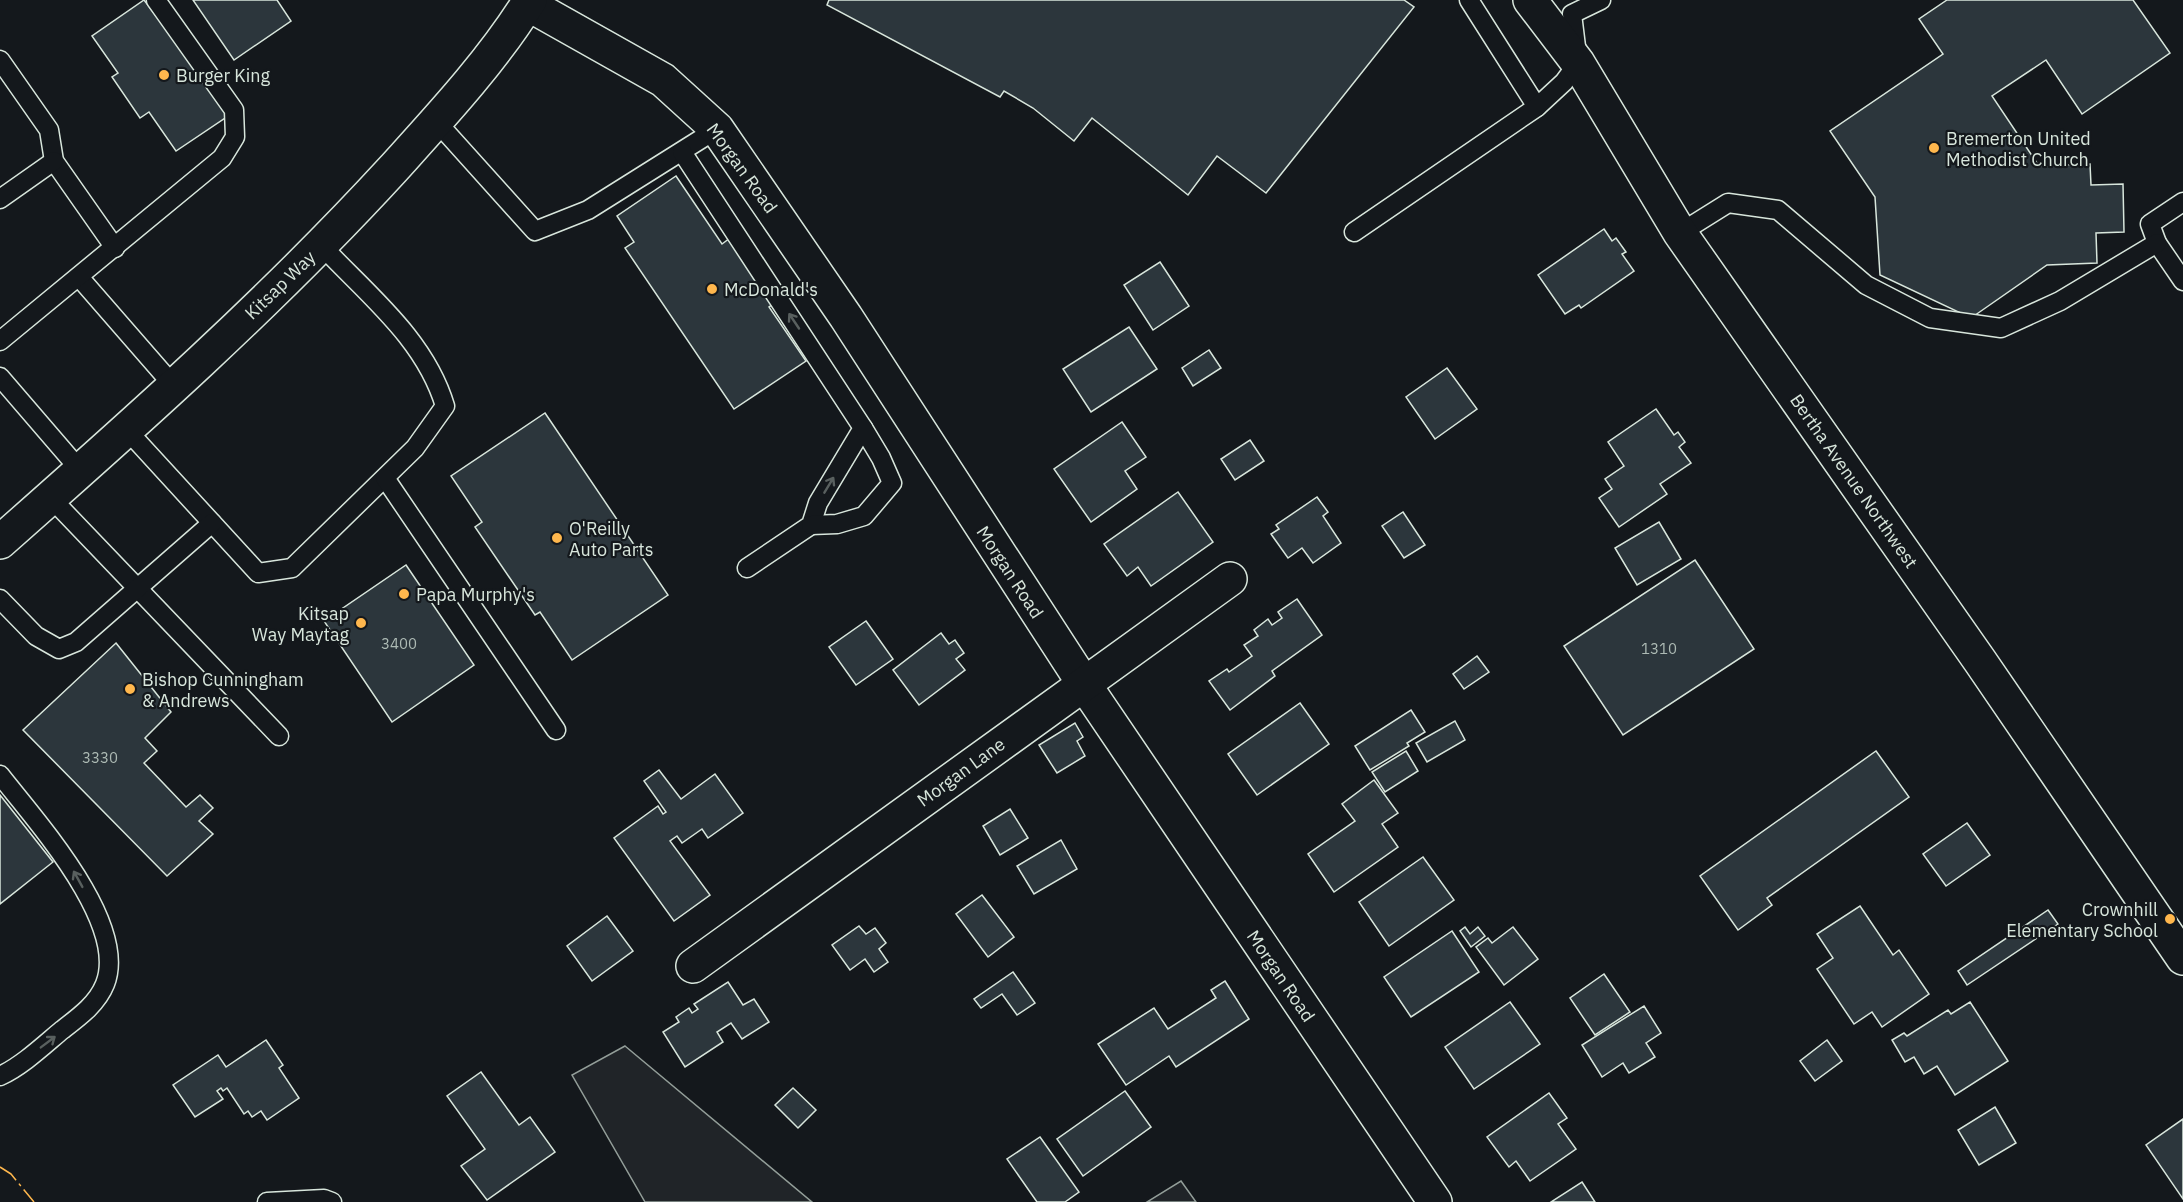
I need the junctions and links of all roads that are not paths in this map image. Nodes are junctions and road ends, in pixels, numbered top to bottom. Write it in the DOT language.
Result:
graph roads {
  1 [pos="156,0"];
  2 [pos="1469,0"];
  3 [pos="1530,0"];
  4 [pos="1601,0"];
  5 [pos="529,2"];
  6 [pos="0,60"];
  7 [pos="1578,63"];
  8 [pos="1537,107"];
  9 [pos="436,121"];
  10 [pos="717,129"];
  11 [pos="682,152"];
  12 [pos="54,161"];
  13 [pos="0,199"];
  14 [pos="2183,202"];
  15 [pos="1354,232"];
  16 [pos="1680,233"];
  17 [pos="2157,243"];
  18 [pos="322,246"];
  19 [pos="116,248"];
  20 [pos="79,277"];
  21 [pos="2183,281"];
  22 [pos="0,341"];
  23 [pos="0,377"];
  24 [pos="173,385"];
  25 [pos="863,428"];
  26 [pos="126,429"];
  27 [pos="80,470"];
  28 [pos="385,478"];
  29 [pos="50,497"];
  30 [pos="212,523"];
  31 [pos="811,525"];
  32 [pos="3,535"];
  33 [pos="747,568"];
  34 [pos="1230,579"];
  35 [pos="138,589"];
  36 [pos="0,599"];
  37 [pos="1083,684"];
  38 [pos="556,730"];
  39 [pos="279,736"];
  40 [pos="0,775"];
  41 [pos="2183,958"];
  42 [pos="693,966"];
  43 [pos="0,1076"];
  44 [pos="267,1202"];
  45 [pos="332,1202"];
  46 [pos="1435,1202"];
  1 -- 19 [label="lane"];
  2 -- 8 [label="lane"];
  3 -- 7 [label="street, Bertha Avenue Northwest"];
  4 -- 7 [label="lane"];
  5 -- 9 [label="street, Kitsap Way"];
  5 -- 10 [label="street, Morgan Road"];
  6 -- 12 [label="lane"];
  7 -- 8 [label="lane"];
  7 -- 16 [label="street, Bertha Avenue Northwest"];
  8 -- 15 [label="lane"];
  9 -- 11 [label="lane"];
  9 -- 18 [label="street, Kitsap Way"];
  10 -- 11 [label="lane"];
  10 -- 37 [label="street, Morgan Road"];
  25 -- 11 [label="lane, one-way"];
  12 -- 13 [label="lane"];
  12 -- 19 [label="lane"];
  14 -- 17 [label="lane"];
  16 -- 17 [label="lane"];
  16 -- 41 [label="street, Bertha Avenue Northwest"];
  17 -- 21 [label="lane"];
  18 -- 24 [label="street, Kitsap Way"];
  18 -- 28 [label="lane"];
  19 -- 20 [label="lane"];
  20 -- 22 [label="lane"];
  20 -- 24 [label="lane"];
  23 -- 27 [label="lane"];
  24 -- 26 [label="street, Kitsap Way"];
  31 -- 25 [label="lane, one-way"];
  25 -- 31 [label="lane"];
  26 -- 27 [label="street, Kitsap Way"];
  26 -- 30 [label="lane"];
  27 -- 29 [label="street, Kitsap Way"];
  28 -- 30 [label="lane"];
  28 -- 38 [label="lane"];
  29 -- 32 [label="street, Kitsap Way"];
  29 -- 35 [label="lane"];
  30 -- 35 [label="lane"];
  31 -- 33 [label="lane"];
  34 -- 37 [label="street, Morgan Lane"];
  35 -- 36 [label="lane"];
  35 -- 39 [label="lane"];
  37 -- 42 [label="street, Morgan Lane"];
  37 -- 46 [label="street, Morgan Road"];
  43 -- 40 [label="lane, one-way"];
  44 -- 45 [label="lane"];
}
